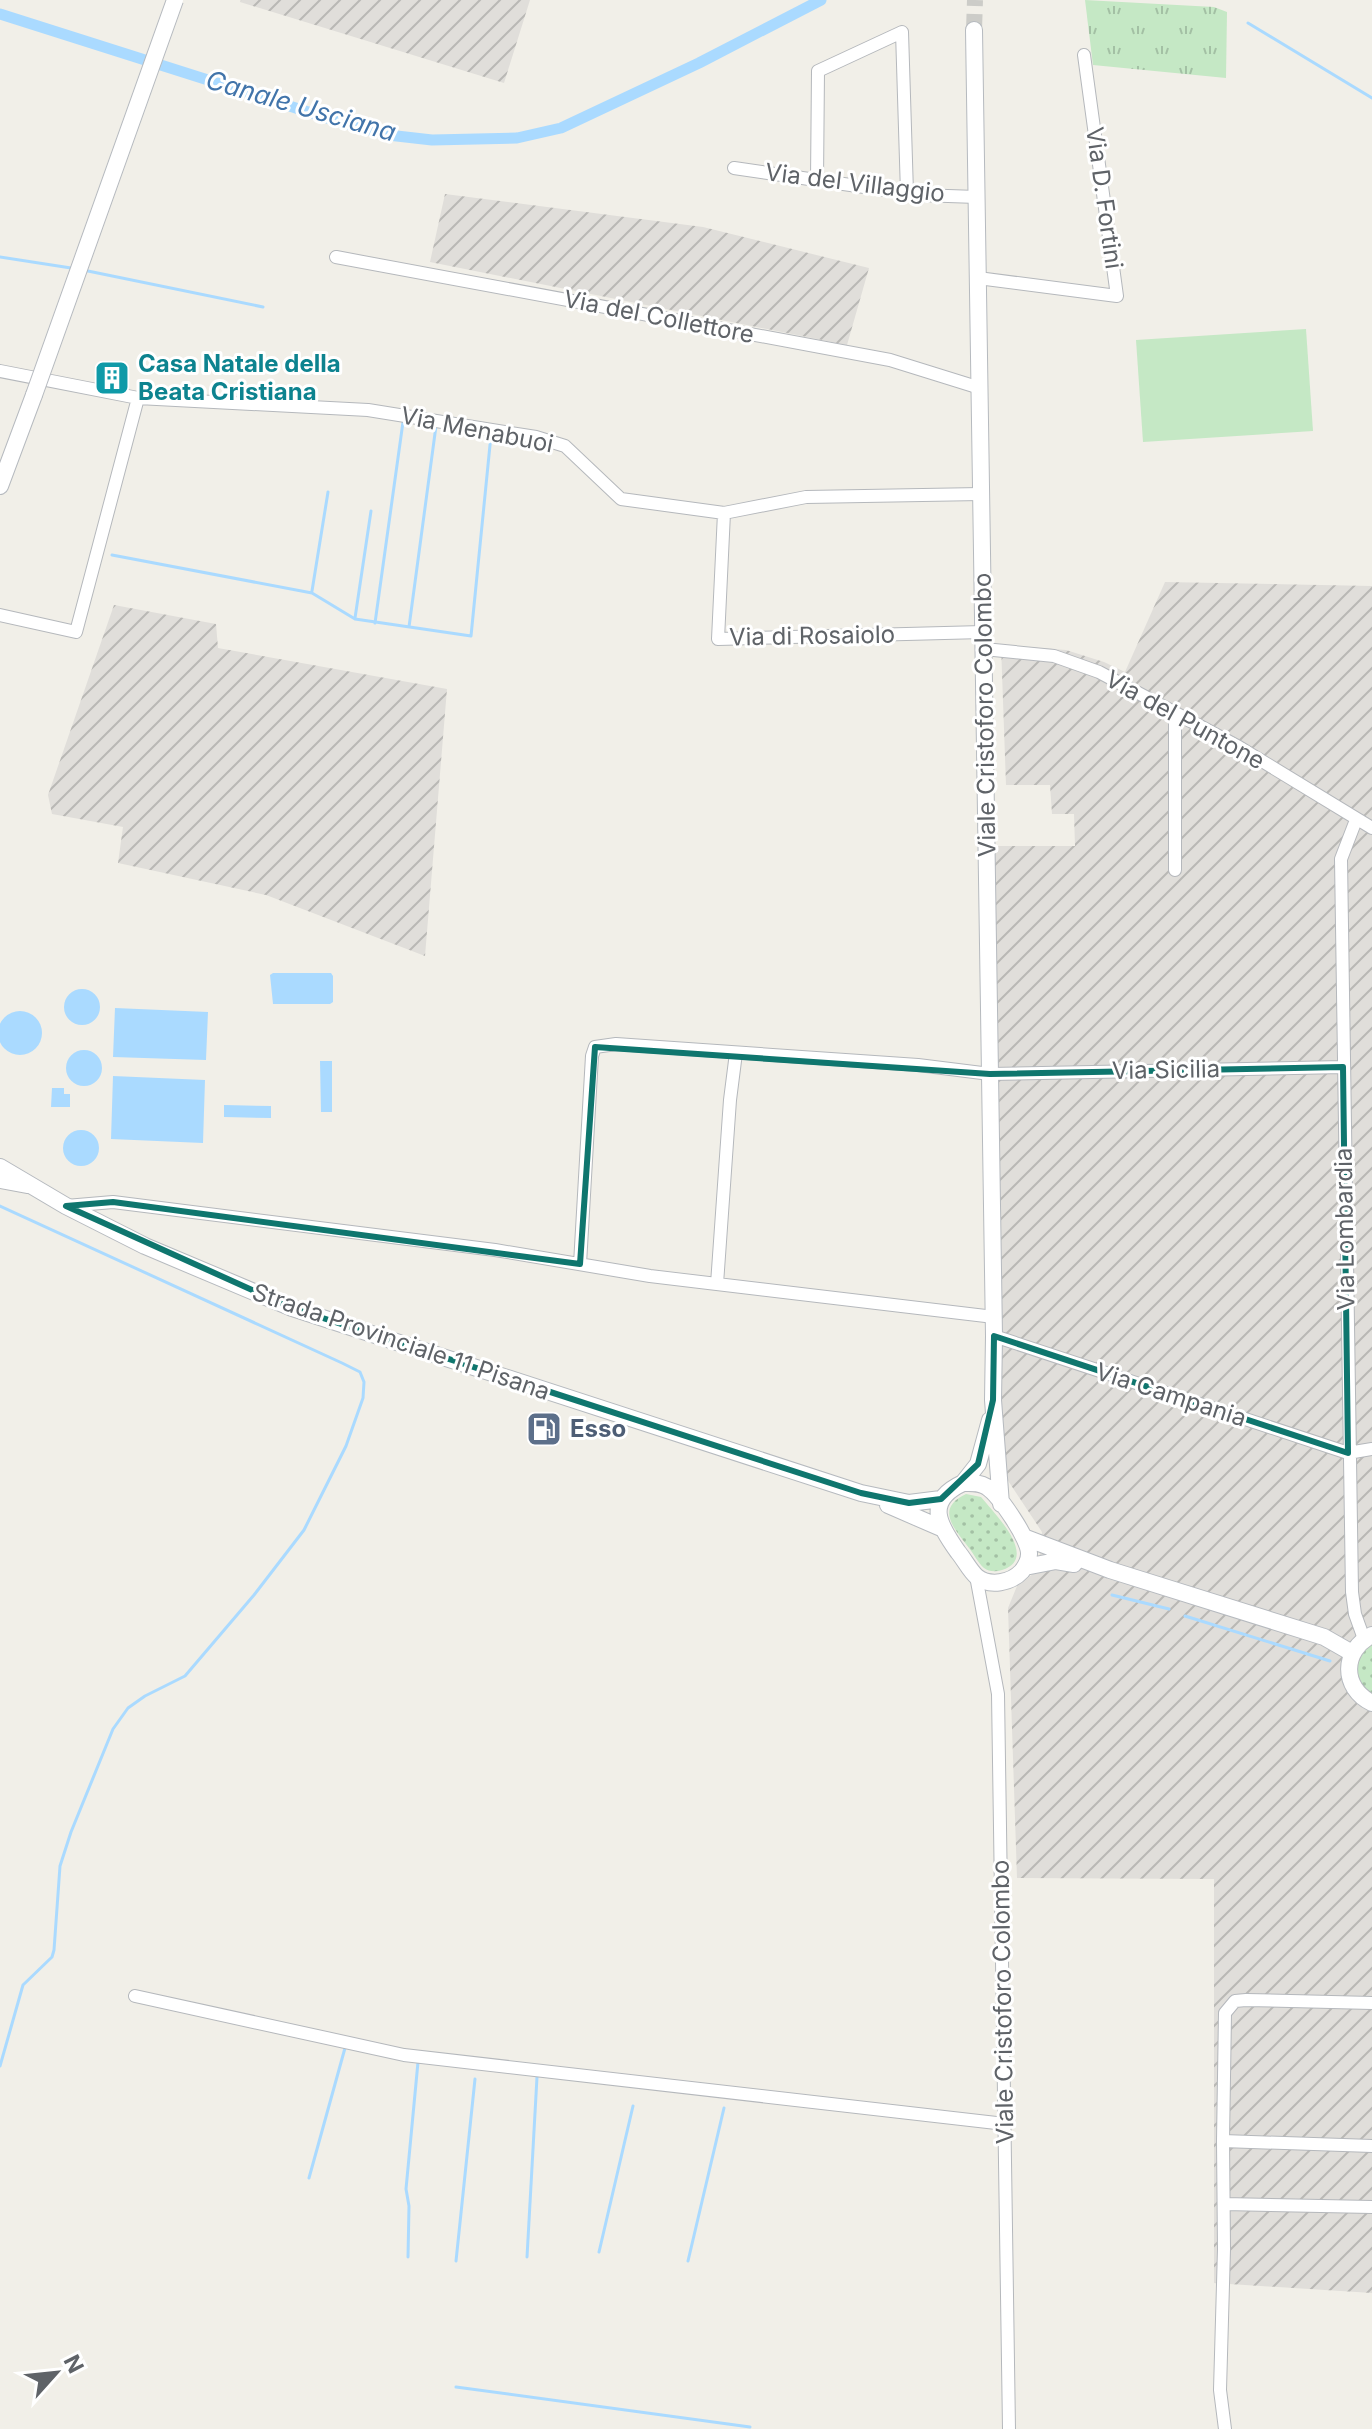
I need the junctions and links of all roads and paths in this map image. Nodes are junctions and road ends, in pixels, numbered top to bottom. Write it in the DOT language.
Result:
graph roads {
  1 [pos="175,0"];
  2 [pos="974,30"];
  3 [pos="1084,55"];
  4 [pos="734,168"];
  5 [pos="817,180"];
  6 [pos="907,193"];
  7 [pos="977,197"];
  8 [pos="336,257"];
  9 [pos="978,278"];
  10 [pos="0,371"];
  11 [pos="980,388"];
  12 [pos="138,398"];
  13 [pos="0,486"];
  14 [pos="981,494"];
  15 [pos="724,513"];
  16 [pos="0,615"];
  17 [pos="983,632"];
  18 [pos="984,649"];
  19 [pos="1175,713"];
  20 [pos="1356,820"];
  21 [pos="1372,828"];
  22 [pos="1175,870"];
  23 [pos="736,1053"];
  24 [pos="1343,1067"];
  25 [pos="990,1074"];
  26 [pos="1,1171"];
  27 [pos="66,1206"];
  28 [pos="580,1264"];
  29 [pos="717,1284"];
  30 [pos="994,1317"];
  31 [pos="994,1336"];
  32 [pos="993,1400"];
  33 [pos="1372,1449"];
  34 [pos="1348,1453"];
  35 [pos="963,1483"];
  36 [pos="861,1493"];
  37 [pos="941,1499"];
  38 [pos="1001,1504"];
  39 [pos="941,1528"];
  40 [pos="1026,1538"];
  41 [pos="1025,1567"];
  42 [pos="1110,1570"];
  43 [pos="976,1576"];
  44 [pos="1368,1637"];
  45 [pos="1352,1653"];
  46 [pos="1372,1703"];
  47 [pos="135,1996"];
  48 [pos="1372,2003"];
  49 [pos="1005,2124"];
  50 [pos="1223,2141"];
  51 [pos="1372,2146"];
  52 [pos="1224,2204"];
  53 [pos="1372,2207"];
  54 [pos="1009,2429"];
  55 [pos="1225,2429"];
  1 -- 13 [label="main road, bridge"];
  2 -- 7 [label="main road, Viale Cristoforo Colombo"];
  3 -- 9 [label="street, Via D. Fortini"];
  4 -- 5 [label="street, Via del Villaggio"];
  5 -- 6 [label="street, Via del Villaggio"];
  5 -- 6 [label="street"];
  6 -- 7 [label="street, Via del Villaggio"];
  7 -- 9 [label="main road, Viale Cristoforo Colombo"];
  8 -- 11 [label="street, Via del Collettore"];
  9 -- 11 [label="main road, Viale Cristoforo Colombo"];
  10 -- 12 [label="street, Via Menabuoi"];
  11 -- 14 [label="main road, Viale Cristoforo Colombo"];
  12 -- 15 [label="street, Via Menabuoi"];
  12 -- 16 [label="street"];
  14 -- 15 [label="street, Via Menabuoi"];
  14 -- 17 [label="main road, Viale Cristoforo Colombo"];
  15 -- 17 [label="street, Via di Rosaiolo"];
  17 -- 18 [label="main road, Viale Cristoforo Colombo"];
  18 -- 19 [label="street, Via del Puntone"];
  18 -- 25 [label="main road, Viale Cristoforo Colombo"];
  19 -- 20 [label="street, Via del Puntone"];
  19 -- 22 [label="street"];
  20 -- 21 [label="street, Via del Puntone"];
  20 -- 24 [label="street, Via Lombardia"];
  23 -- 25 [label="street, Via Sicilia"];
  23 -- 28 [label="street, Via Sicilia"];
  23 -- 29 [label="street"];
  24 -- 25 [label="street, Via Sicilia"];
  24 -- 34 [label="street, Via Lombardia"];
  25 -- 30 [label="main road, Viale Cristoforo Colombo"];
  26 -- 27 [label="main road, Strada Provinciale 11 Pisana"];
  27 -- 28 [label="street"];
  27 -- 36 [label="main road, Strada Provinciale 11 Pisana"];
  28 -- 29 [label="street"];
  29 -- 30 [label="street"];
  30 -- 31 [label="main road, Viale Cristoforo Colombo"];
  31 -- 32 [label="main road, Viale Cristoforo Colombo"];
  31 -- 34 [label="street, Via Campania"];
  32 -- 35 [label="main road, Viale Cristoforo Colombo"];
  32 -- 38 [label="main road, Viale Cristoforo Colombo"];
  33 -- 34 [label="street"];
  34 -- 44 [label="street, Via Lombardia"];
  35 -- 37 [label="main road"];
  35 -- 38 [label="main road"];
  36 -- 37 [label="main road, Strada Provinciale 11 Pisana"];
  36 -- 39 [label="main road, Strada Provinciale 11 Pisana"];
  37 -- 39 [label="main road"];
  38 -- 40 [label="main road"];
  39 -- 43 [label="main road"];
  40 -- 41 [label="main road"];
  40 -- 42 [label="main road"];
  41 -- 42 [label="main road"];
  41 -- 43 [label="main road"];
  42 -- 45 [label="main road"];
  43 -- 49 [label="street, Viale Cristoforo Colombo"];
  44 -- 45 [label="main road"];
  45 -- 46 [label="main road"];
  47 -- 49 [label="street"];
  48 -- 50 [label="street"];
  49 -- 54 [label="street, Viale Cristoforo Colombo"];
  50 -- 51 [label="street"];
  50 -- 52 [label="street"];
  52 -- 53 [label="street"];
  52 -- 55 [label="street"];
}
